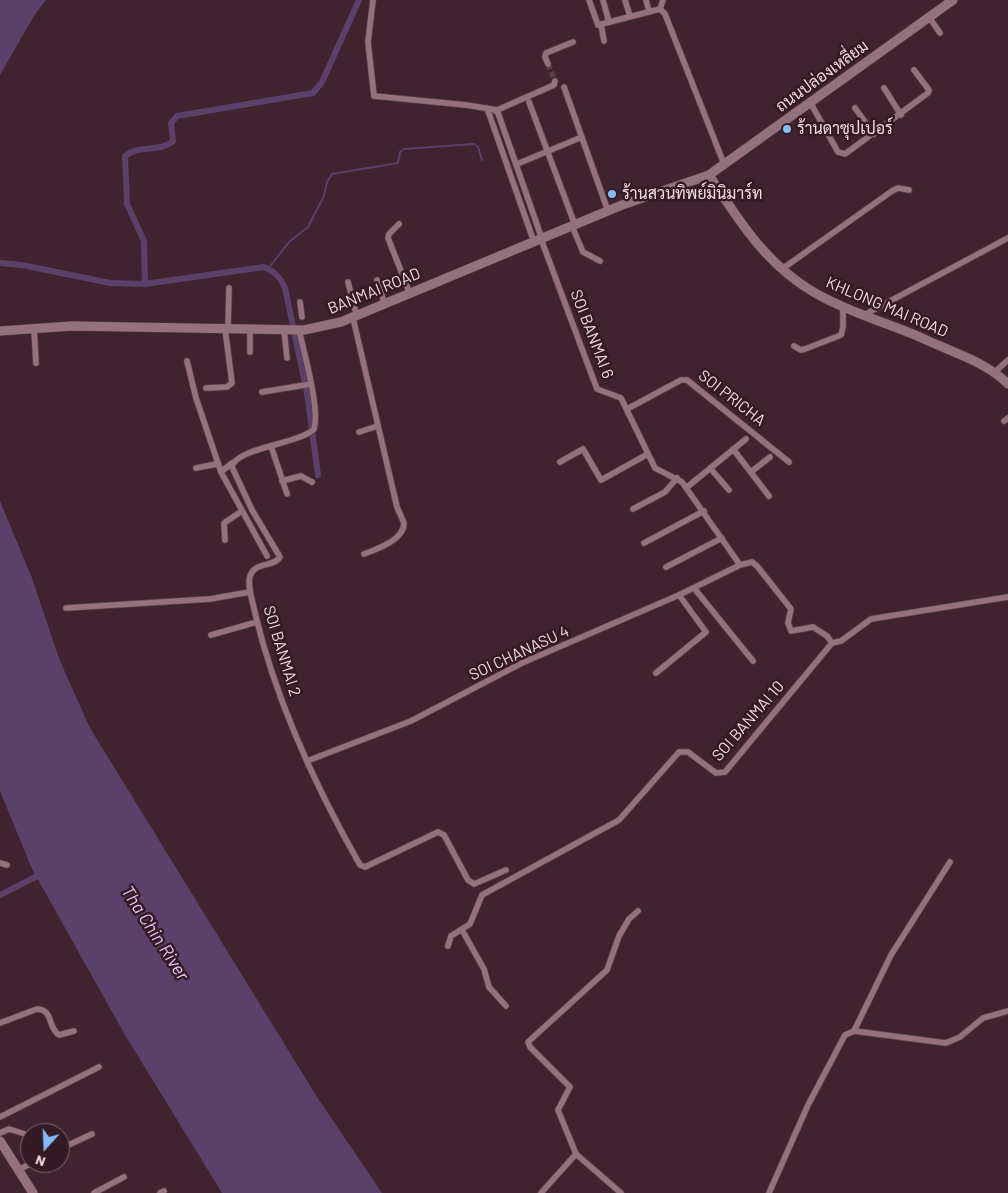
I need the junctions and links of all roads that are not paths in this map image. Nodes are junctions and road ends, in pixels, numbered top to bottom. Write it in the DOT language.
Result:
graph roads {
  1 [pos="373,0"];
  2 [pos="589,0"];
  3 [pos="603,0"];
  4 [pos="625,0"];
  5 [pos="646,0"];
  6 [pos="663,0"];
  7 [pos="952,0"];
  8 [pos="660,9"];
  9 [pos="649,11"];
  10 [pos="630,16"];
  11 [pos="929,17"];
  12 [pos="609,22"];
  13 [pos="601,24"];
  14 [pos="940,33"];
  15 [pos="604,41"];
  16 [pos="573,42"];
  17 [pos="548,64"];
  18 [pos="914,70"];
  19 [pos="555,81"];
  20 [pos="564,87"];
  21 [pos="884,88"];
  22 [pos="529,102"];
  23 [pos="810,102"];
  24 [pos="855,108"];
  25 [pos="497,110"];
  26 [pos="488,111"];
  27 [pos="901,115"];
  28 [pos="874,134"];
  29 [pos="582,137"];
  30 [pos="548,149"];
  31 [pos="517,164"];
  32 [pos="724,164"];
  33 [pos="709,175"];
  34 [pos="909,190"];
  35 [pos="608,211"];
  36 [pos="400,224"];
  37 [pos="573,225"];
  38 [pos="1008,238"];
  39 [pos="539,240"];
  40 [pos="600,261"];
  41 [pos="782,269"];
  42 [pos="377,280"];
  43 [pos="348,282"];
  44 [pos="229,288"];
  45 [pos="410,294"];
  46 [pos="300,302"];
  47 [pos="385,304"];
  48 [pos="843,306"];
  49 [pos="864,315"];
  50 [pos="355,318"];
  51 [pos="302,325"];
  52 [pos="34,328"];
  53 [pos="227,328"];
  54 [pos="250,329"];
  55 [pos="284,330"];
  56 [pos="0,331"];
  57 [pos="794,346"];
  58 [pos="250,352"];
  59 [pos="287,358"];
  60 [pos="1008,360"];
  61 [pos="187,361"];
  62 [pos="36,364"];
  63 [pos="995,372"];
  64 [pos="310,384"];
  65 [pos="1008,384"];
  66 [pos="206,388"];
  67 [pos="262,392"];
  68 [pos="627,409"];
  69 [pos="378,426"];
  70 [pos="359,432"];
  71 [pos="746,439"];
  72 [pos="271,446"];
  73 [pos="733,449"];
  74 [pos="648,454"];
  75 [pos="770,457"];
  76 [pos="560,462"];
  77 [pos="789,462"];
  78 [pos="232,463"];
  79 [pos="217,464"];
  80 [pos="196,468"];
  81 [pos="710,468"];
  82 [pos="221,472"];
  83 [pos="751,472"];
  84 [pos="677,478"];
  85 [pos="282,481"];
  86 [pos="312,482"];
  87 [pos="686,488"];
  88 [pos="729,490"];
  89 [pos="287,494"];
  90 [pos="768,496"];
  91 [pos="633,509"];
  92 [pos="704,511"];
  93 [pos="242,512"];
  94 [pos="722,538"];
  95 [pos="225,540"];
  96 [pos="644,543"];
  97 [pos="364,554"];
  98 [pos="267,556"];
  99 [pos="740,565"];
  100 [pos="666,567"];
  101 [pos="694,588"];
  102 [pos="250,592"];
  103 [pos="679,595"];
  104 [pos="1008,597"];
  105 [pos="66,608"];
  106 [pos="257,622"];
  107 [pos="211,635"];
  108 [pos="832,643"];
  109 [pos="753,661"];
  110 [pos="656,673"];
  111 [pos="307,761"];
  112 [pos="950,862"];
  113 [pos="506,870"];
  114 [pos="638,911"];
  115 [pos="462,930"];
  116 [pos="448,946"];
  117 [pos="506,1006"];
  118 [pos="1008,1011"];
  119 [pos="0,1023"];
  120 [pos="74,1031"];
  121 [pos="854,1032"];
  122 [pos="99,1067"];
  123 [pos="0,1117"];
  124 [pos="20,1132"];
  125 [pos="0,1133"];
  126 [pos="92,1134"];
  127 [pos="0,1141"];
  128 [pos="70,1145"];
  129 [pos="576,1154"];
  130 [pos="18,1170"];
  131 [pos="124,1177"];
  132 [pos="33,1193"];
  133 [pos="94,1193"];
  134 [pos="541,1193"];
  135 [pos="621,1193"];
  136 [pos="769,1193"];
  1 -- 26 [label="street"];
  2 -- 13 [label="street"];
  3 -- 12 [label="street"];
  4 -- 10 [label="street"];
  5 -- 9 [label="street"];
  6 -- 8 [label="street"];
  7 -- 11 [label="street, ถนนปล่องเหลี่ยม"];
  8 -- 9 [label="street"];
  8 -- 32 [label="street"];
  9 -- 10 [label="street"];
  10 -- 12 [label="street"];
  11 -- 14 [label="street"];
  11 -- 23 [label="street, ถนนปล่องเหลี่ยม"];
  12 -- 13 [label="street"];
  13 -- 15 [label="street"];
  16 -- 17 [label="street"];
  18 -- 27 [label="street"];
  19 -- 25 [label="street"];
  20 -- 29 [label="street"];
  21 -- 27 [label="street"];
  22 -- 30 [label="street"];
  23 -- 28 [label="street"];
  23 -- 32 [label="street, ถนนปล่องเหลี่ยม"];
  24 -- 28 [label="street"];
  25 -- 26 [label="street"];
  25 -- 31 [label="street"];
  26 -- 39 [label="street"];
  27 -- 28 [label="street"];
  29 -- 30 [label="street"];
  29 -- 35 [label="street"];
  30 -- 31 [label="street"];
  30 -- 37 [label="street"];
  31 -- 39 [label="street"];
  32 -- 33 [label="street, ถนนปล่องเหลี่ยม"];
  33 -- 35 [label="street, BANMAI ROAD"];
  33 -- 41 [label="street, KHLONG MAI ROAD"];
  34 -- 41 [label="street"];
  35 -- 37 [label="street, BANMAI ROAD"];
  36 -- 45 [label="street"];
  37 -- 39 [label="street, BANMAI ROAD"];
  37 -- 40 [label="street"];
  38 -- 49 [label="street"];
  39 -- 45 [label="street, BANMAI ROAD"];
  39 -- 68 [label="street, SOI BANMAI 6"];
  41 -- 48 [label="street, KHLONG MAI ROAD"];
  42 -- 47 [label="street"];
  43 -- 50 [label="street"];
  44 -- 53 [label="street"];
  45 -- 47 [label="street, BANMAI ROAD"];
  46 -- 51 [label="street"];
  47 -- 50 [label="street, BANMAI ROAD"];
  48 -- 49 [label="street, KHLONG MAI ROAD"];
  48 -- 57 [label="street"];
  49 -- 63 [label="street, KHLONG MAI ROAD"];
  50 -- 51 [label="street, BANMAI ROAD"];
  50 -- 69 [label="street"];
  51 -- 55 [label="street, BANMAI ROAD"];
  51 -- 64 [label="street"];
  52 -- 53 [label="street, BANMAI ROAD"];
  52 -- 56 [label="street, BANMAI ROAD"];
  52 -- 62 [label="street"];
  53 -- 54 [label="street, BANMAI ROAD"];
  53 -- 66 [label="street"];
  54 -- 55 [label="street, BANMAI ROAD"];
  54 -- 58 [label="street"];
  55 -- 59 [label="street"];
  60 -- 63 [label="street"];
  61 -- 79 [label="street"];
  63 -- 65 [label="street, KHLONG MAI ROAD"];
  64 -- 67 [label="street"];
  64 -- 72 [label="street"];
  68 -- 74 [label="street, SOI BANMAI 6"];
  68 -- 77 [label="street, SOI PRICHA"];
  69 -- 70 [label="street"];
  69 -- 97 [label="street"];
  71 -- 73 [label="street"];
  72 -- 78 [label="street"];
  72 -- 85 [label="street"];
  73 -- 81 [label="street"];
  73 -- 83 [label="street"];
  74 -- 76 [label="street"];
  74 -- 84 [label="street, SOI BANMAI 6"];
  75 -- 83 [label="street"];
  78 -- 82 [label="street"];
  78 -- 102 [label="street, SOI BANMAI 2"];
  79 -- 80 [label="street"];
  79 -- 82 [label="street"];
  81 -- 87 [label="street"];
  81 -- 88 [label="street"];
  82 -- 93 [label="street"];
  83 -- 90 [label="street"];
  84 -- 87 [label="street, SOI BANMAI 6"];
  84 -- 91 [label="street"];
  85 -- 86 [label="street"];
  85 -- 89 [label="street"];
  87 -- 92 [label="street, SOI BANMAI 6"];
  92 -- 94 [label="street, SOI BANMAI 6"];
  92 -- 96 [label="street"];
  93 -- 95 [label="street"];
  93 -- 98 [label="street"];
  94 -- 99 [label="street, SOI BANMAI 6"];
  94 -- 100 [label="street"];
  99 -- 101 [label="street, SOI CHANASU 4"];
  99 -- 108 [label="street"];
  101 -- 103 [label="street, SOI CHANASU 4"];
  101 -- 109 [label="street"];
  102 -- 105 [label="street"];
  102 -- 106 [label="street, SOI BANMAI 2"];
  103 -- 110 [label="street"];
  103 -- 111 [label="street, SOI CHANASU 4"];
  104 -- 108 [label="street, SOI BANMAI 10"];
  106 -- 107 [label="street"];
  106 -- 111 [label="street, SOI BANMAI 2"];
  108 -- 115 [label="street, SOI BANMAI 10"];
  111 -- 113 [label="street, SOI BANMAI 2"];
  112 -- 121 [label="street"];
  114 -- 129 [label="street"];
  115 -- 116 [label="street, SOI BANMAI 10"];
  115 -- 117 [label="street"];
  118 -- 121 [label="street"];
  119 -- 120 [label="street"];
  121 -- 136 [label="street"];
  122 -- 123 [label="street"];
  124 -- 125 [label="street"];
  126 -- 128 [label="street"];
  127 -- 130 [label="street"];
  129 -- 134 [label="street"];
  129 -- 135 [label="street"];
  130 -- 132 [label="street"];
  131 -- 133 [label="street"];
}
